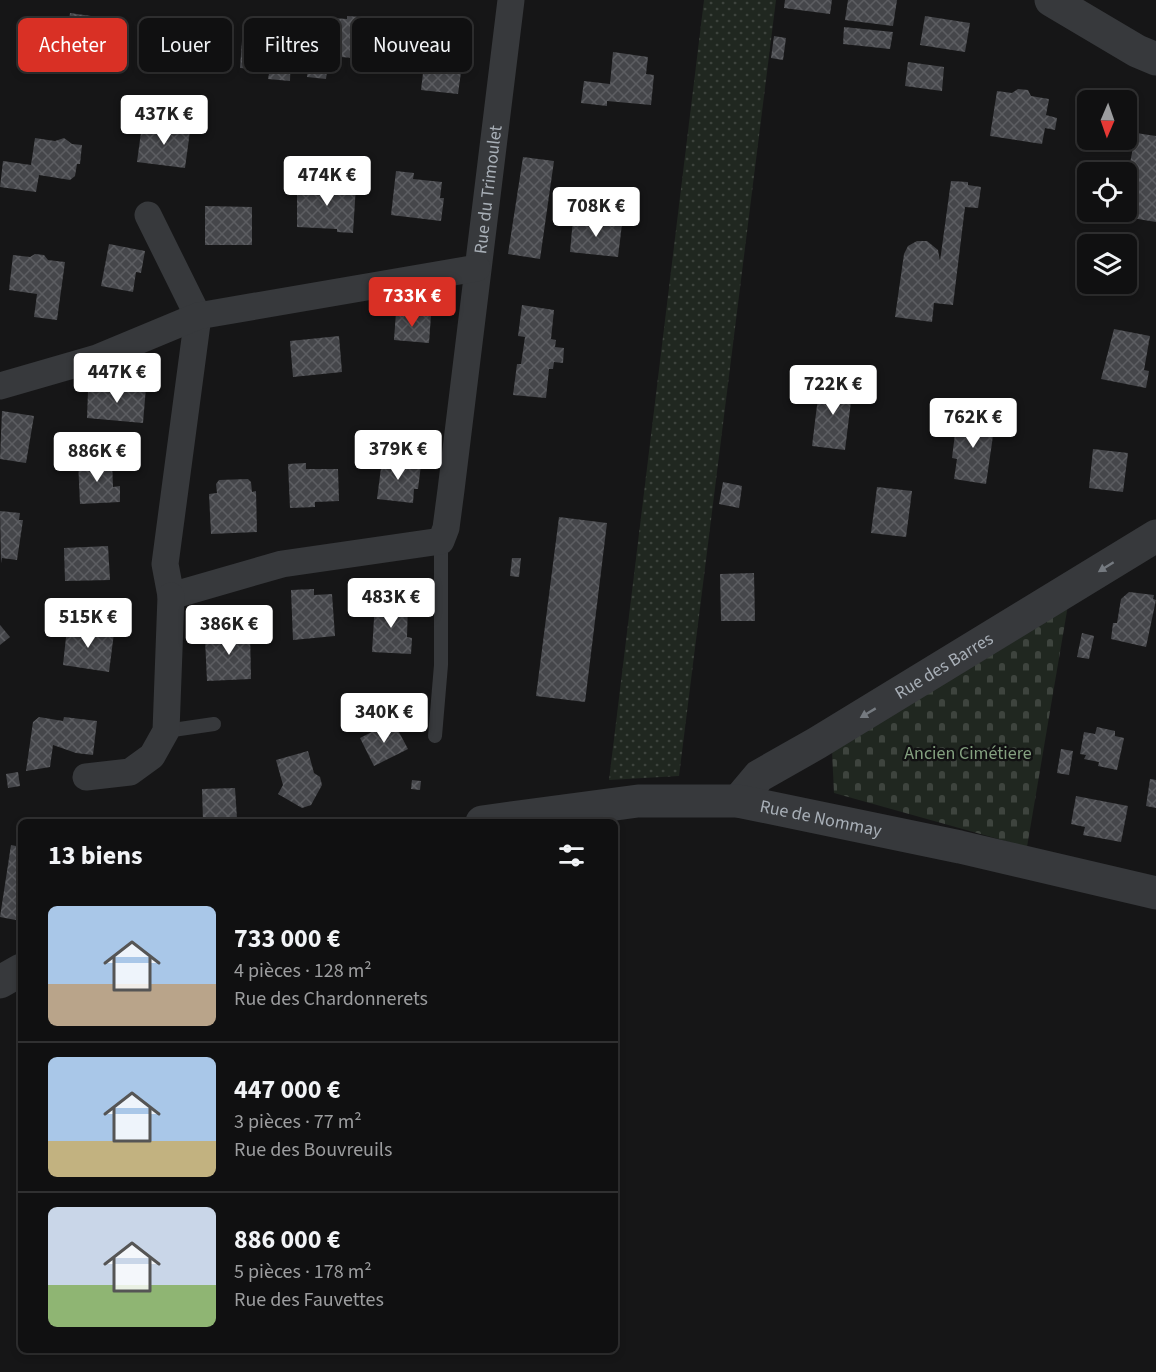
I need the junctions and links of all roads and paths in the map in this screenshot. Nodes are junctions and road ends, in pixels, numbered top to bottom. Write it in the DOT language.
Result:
graph roads {
  1 [pos="511,0"];
  2 [pos="1064,3"];
  3 [pos="1156,59"];
  4 [pos="147,215"];
  5 [pos="477,268"];
  6 [pos="198,316"];
  7 [pos="0,386"];
  8 [pos="1156,536"];
  9 [pos="441,542"];
  10 [pos="171,596"];
  11 [pos="214,724"];
  12 [pos="166,731"];
  13 [pos="435,736"];
  14 [pos="86,777"];
  15 [pos="738,801"];
  16 [pos="504,819"];
  17 [pos="1156,893"];
  18 [pos="18,972"];
  19 [pos="0,982"];
  1 -- 5 [label="street, Rue du Trimoulet"];
  2 -- 3 [label="street"];
  4 -- 6 [label="street"];
  5 -- 6 [label="street"];
  5 -- 9 [label="street, Rue du Trimoulet"];
  6 -- 7 [label="street"];
  6 -- 10 [label="street"];
  8 -- 15 [label="street, Rue des Barres, one-way"];
  9 -- 10 [label="street"];
  9 -- 13 [label="lane, Rue du Trimoulet"];
  10 -- 12 [label="street"];
  11 -- 12 [label="lane"];
  12 -- 14 [label="street"];
  15 -- 16 [label="street, Rue de Nommay"];
  15 -- 17 [label="street, Rue de Nommay"];
  18 -- 19 [label="street"];
}
